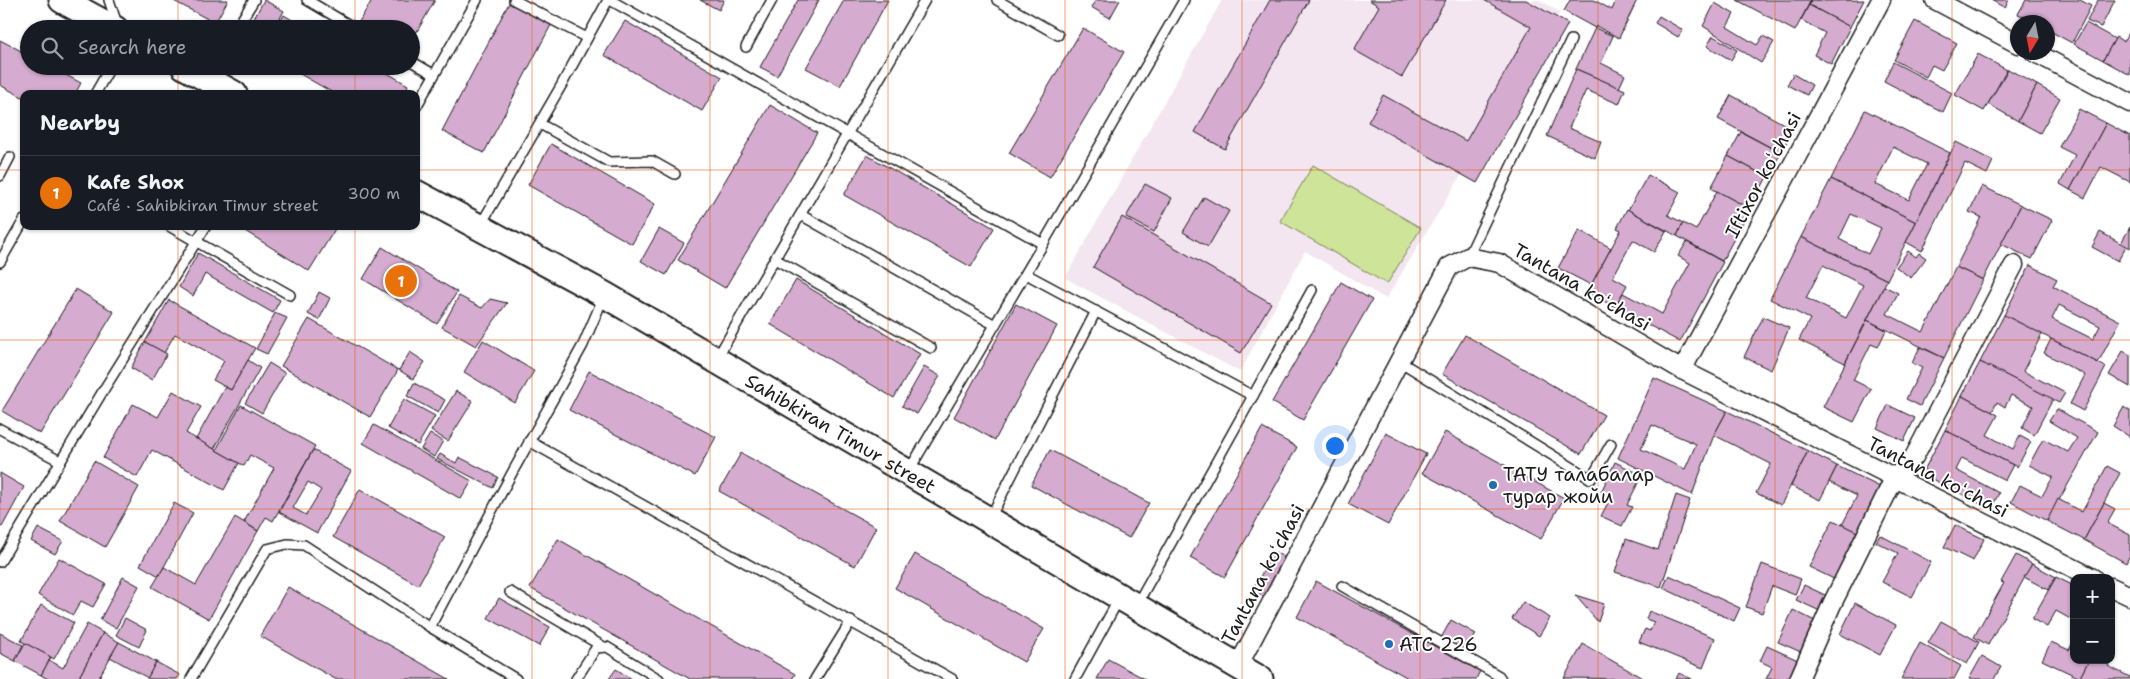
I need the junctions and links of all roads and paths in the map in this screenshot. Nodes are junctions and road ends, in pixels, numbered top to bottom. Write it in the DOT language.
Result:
graph roads {
  1 [pos="62,0"];
  2 [pos="109,0"];
  3 [pos="254,0"];
  4 [pos="307,0"];
  5 [pos="477,0"];
  6 [pos="514,0"];
  7 [pos="609,0"];
  8 [pos="772,0"];
  9 [pos="925,0"];
  10 [pos="998,0"];
  11 [pos="1184,0"];
  12 [pos="1881,0"];
  13 [pos="1935,0"];
  14 [pos="99,20"];
  15 [pos="115,20"];
  16 [pos="242,20"];
  17 [pos="341,20"];
  18 [pos="1058,35"];
  19 [pos="587,38"];
  20 [pos="1571,40"];
  21 [pos="2010,40"];
  22 [pos="746,47"];
  23 [pos="2049,60"];
  24 [pos="420,66"];
  25 [pos="434,74"];
  26 [pos="106,75"];
  27 [pos="207,75"];
  28 [pos="97,90"];
  29 [pos="228,90"];
  30 [pos="420,100"];
  31 [pos="2130,103"];
  32 [pos="540,124"];
  33 [pos="849,133"];
  34 [pos="10,157"];
  35 [pos="676,174"];
  36 [pos="0,176"];
  37 [pos="420,195"];
  38 [pos="801,216"];
  39 [pos="20,227"];
  40 [pos="480,227"];
  41 [pos="176,230"];
  42 [pos="204,230"];
  43 [pos="197,242"];
  44 [pos="1043,244"];
  45 [pos="1468,257"];
  46 [pos="775,259"];
  47 [pos="0,262"];
  48 [pos="2014,265"];
  49 [pos="1026,274"];
  50 [pos="1312,290"];
  51 [pos="604,295"];
  52 [pos="290,296"];
  53 [pos="1096,311"];
  54 [pos="995,325"];
  55 [pos="930,348"];
  56 [pos="716,361"];
  57 [pos="1399,361"];
  58 [pos="1682,370"];
  59 [pos="1253,396"];
  60 [pos="0,429"];
  61 [pos="529,441"];
  62 [pos="1611,444"];
  63 [pos="60,461"];
  64 [pos="908,473"];
  65 [pos="1894,479"];
  66 [pos="988,520"];
  67 [pos="0,562"];
  68 [pos="2085,574"];
  69 [pos="1342,586"];
  70 [pos="2115,589"];
  71 [pos="510,592"];
  72 [pos="2130,596"];
  73 [pos="1128,602"];
  74 [pos="851,620"];
  75 [pos="430,627"];
  76 [pos="602,646"];
  77 [pos="1238,666"];
  78 [pos="191,679"];
  79 [pos="516,679"];
  80 [pos="576,679"];
  81 [pos="660,679"];
  82 [pos="815,679"];
  83 [pos="952,679"];
  84 [pos="1075,679"];
  85 [pos="1260,679"];
  86 [pos="1501,679"];
  87 [pos="1799,679"];
  1 -- 14 [label="main road"];
  2 -- 15 [label="lane"];
  3 -- 16 [label="lane"];
  4 -- 17 [label="lane"];
  5 -- 25 [label="lane"];
  6 -- 19 [label="lane"];
  7 -- 19 [label="lane"];
  7 -- 33 [label="lane"];
  8 -- 22 [label="lane"];
  9 -- 33 [label="lane"];
  10 -- 18 [label="lane"];
  11 -- 44 [label="lane"];
  12 -- 58 [label="street, Iftixor koʻchasi"];
  13 -- 21 [label="street"];
  19 -- 32 [label="lane"];
  20 -- 45 [label="lane"];
  23 -- 31 [label="street"];
  24 -- 25 [label="lane"];
  25 -- 30 [label="lane"];
  26 -- 28 [label="lane"];
  27 -- 29 [label="main road"];
  32 -- 35 [label="lane"];
  32 -- 40 [label="lane"];
  33 -- 38 [label="lane"];
  33 -- 44 [label="lane"];
  34 -- 36 [label="lane"];
  37 -- 40 [label="main road, Sahibkiran Timur street"];
  38 -- 46 [label="lane"];
  38 -- 54 [label="lane"];
  39 -- 47 [label="lane"];
  40 -- 51 [label="main road, Sahibkiran Timur street"];
  41 -- 43 [label="lane"];
  42 -- 43 [label="lane"];
  43 -- 52 [label="lane"];
  43 -- 63 [label="lane"];
  44 -- 49 [label="lane"];
  45 -- 57 [label="street, Tantana koʻchasi"];
  45 -- 58 [label="street, Tantana koʻchasi"];
  46 -- 55 [label="lane"];
  46 -- 56 [label="lane"];
  48 -- 65 [label="street"];
  49 -- 53 [label="lane"];
  49 -- 54 [label="lane"];
  50 -- 59 [label="lane"];
  51 -- 56 [label="main road, Sahibkiran Timur street"];
  51 -- 61 [label="lane"];
  53 -- 59 [label="lane"];
  53 -- 66 [label="lane"];
  54 -- 64 [label="lane"];
  56 -- 64 [label="main road, Sahibkiran Timur street"];
  57 -- 62 [label="lane"];
  57 -- 77 [label="street, Tantana koʻchasi"];
  58 -- 65 [label="street, Tantana koʻchasi"];
  59 -- 73 [label="lane"];
  60 -- 63 [label="lane"];
  61 -- 74 [label="lane"];
  61 -- 75 [label="lane"];
  63 -- 67 [label="lane"];
  64 -- 66 [label="main road, Sahibkiran Timur street"];
  65 -- 68 [label="street, Tantana koʻchasi"];
  65 -- 87 [label="street"];
  66 -- 73 [label="main road, Sahibkiran Timur street"];
  69 -- 86 [label="lane"];
  70 -- 72 [label="street"];
  71 -- 76 [label="lane"];
  73 -- 77 [label="main road, Sahibkiran Timur street"];
  73 -- 84 [label="lane"];
  74 -- 82 [label="lane"];
  74 -- 83 [label="lane"];
  75 -- 78 [label="lane"];
  75 -- 79 [label="lane"];
  76 -- 80 [label="lane"];
  76 -- 81 [label="lane"];
  77 -- 85 [label="main road, Sahibkiran Timur street"];
}
